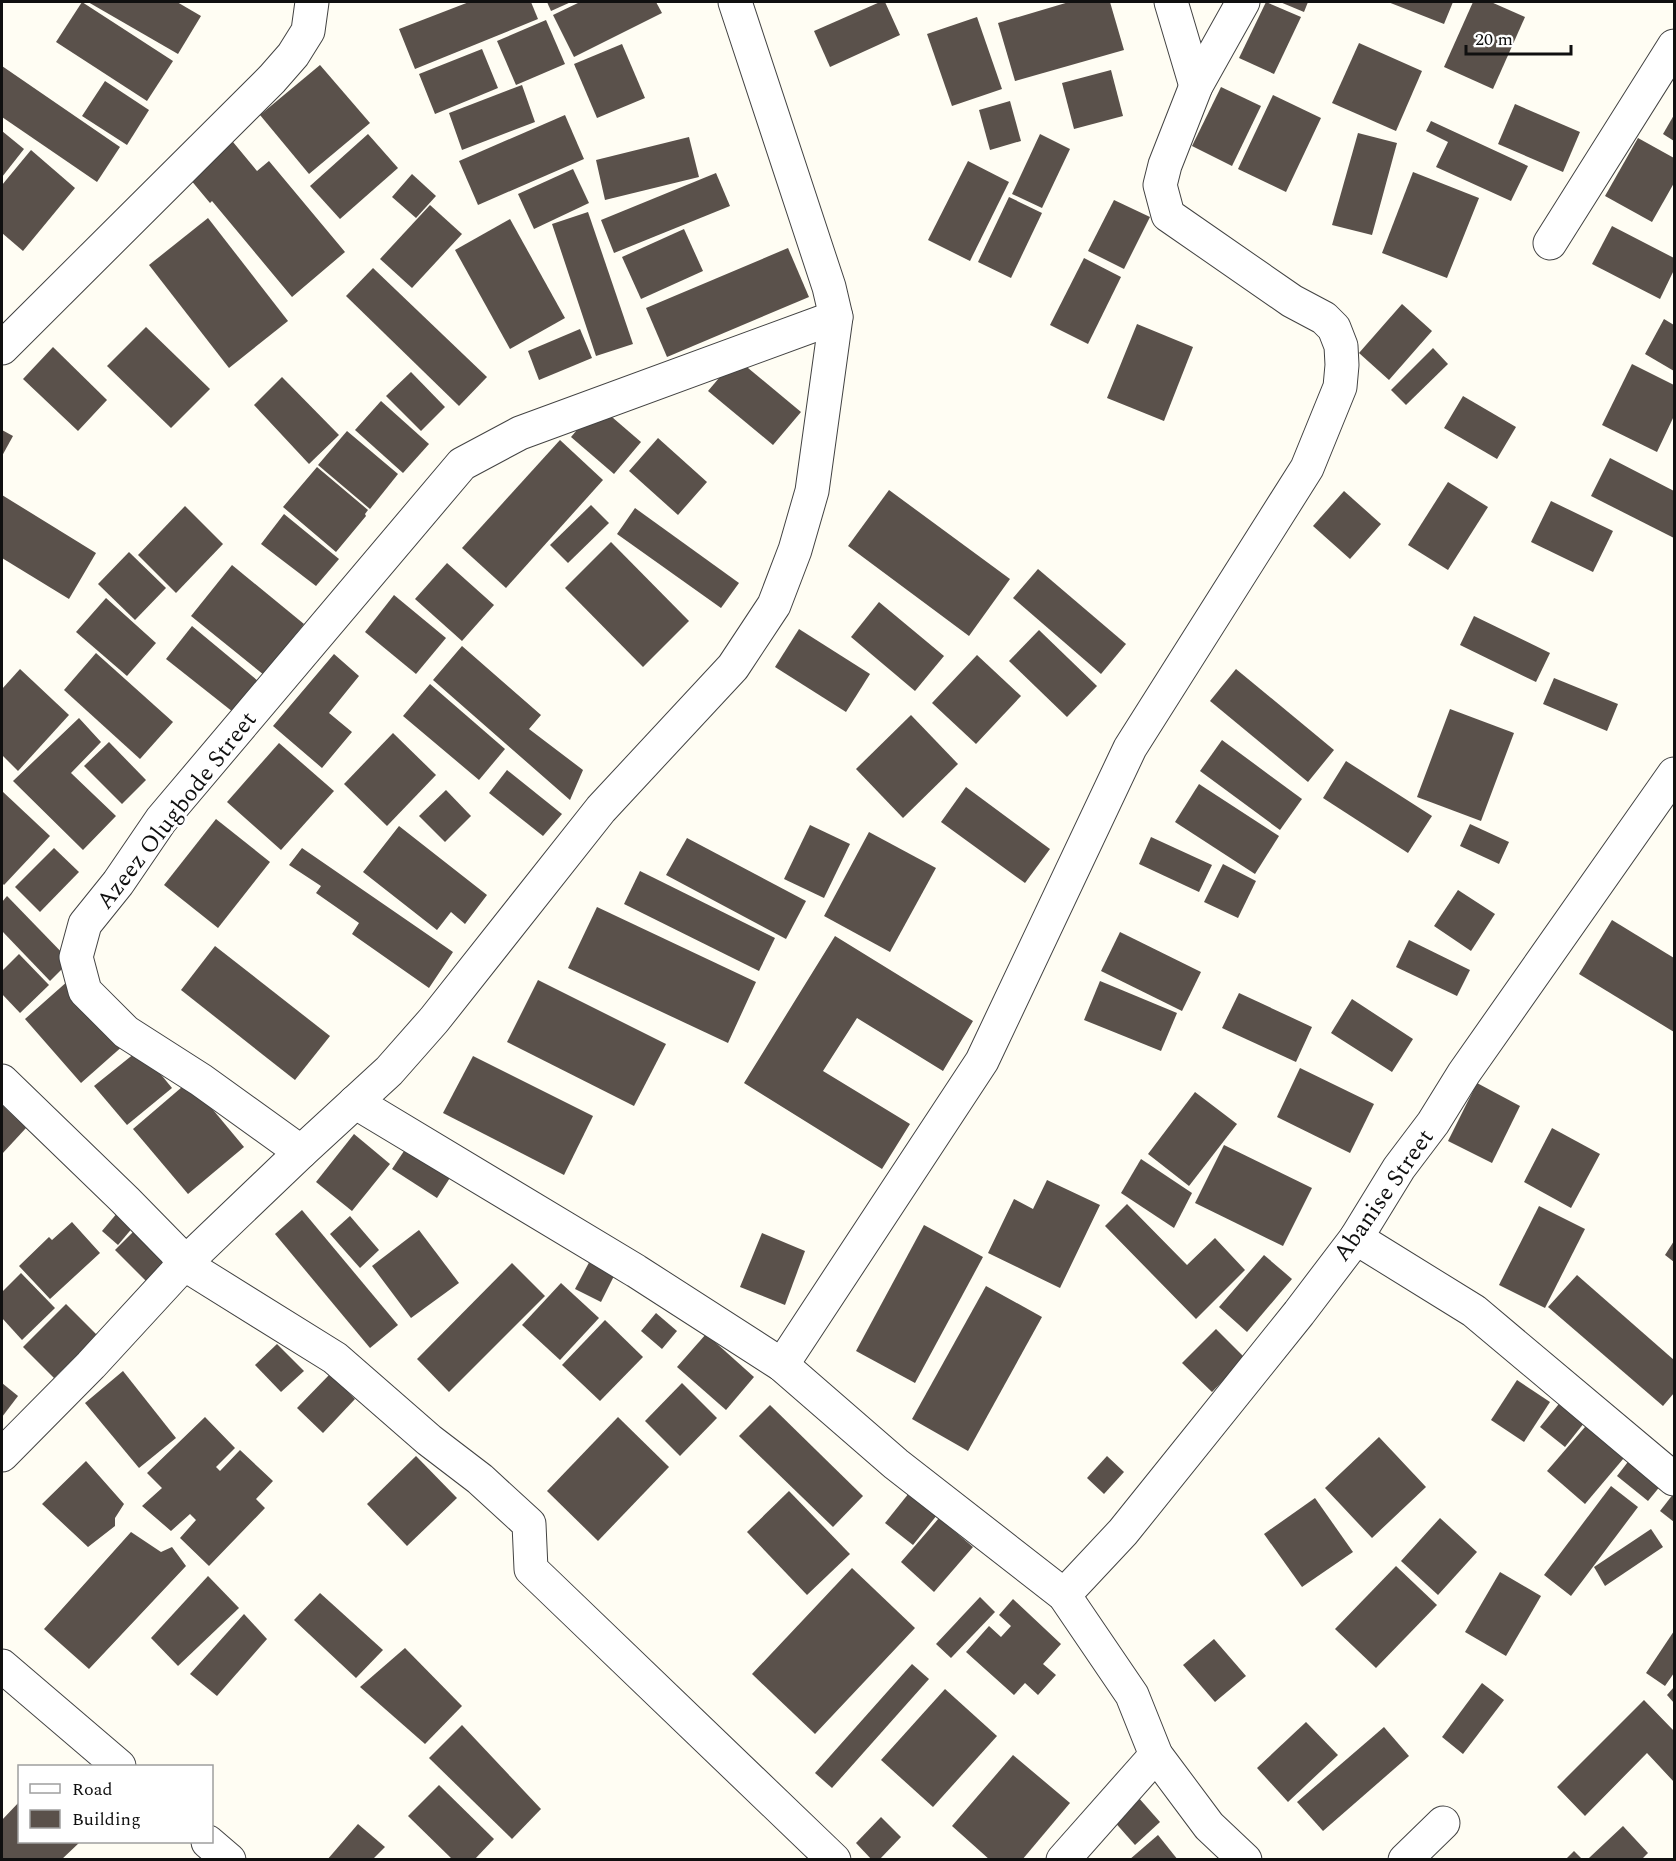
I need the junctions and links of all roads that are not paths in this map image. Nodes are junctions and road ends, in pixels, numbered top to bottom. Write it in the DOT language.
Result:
graph roads {
  1 [pos="312,2"];
  2 [pos="735,2"];
  3 [pos="1171,2"];
  4 [pos="1243,2"];
  5 [pos="1674,46"];
  6 [pos="1196,86"];
  7 [pos="1550,243"];
  8 [pos="836,317"];
  9 [pos="2,348"];
  10 [pos="1674,774"];
  11 [pos="2,1081"];
  12 [pos="355,1102"];
  13 [pos="301,1152"];
  14 [pos="1356,1238"];
  15 [pos="184,1264"];
  16 [pos="782,1365"];
  17 [pos="2,1455"];
  18 [pos="1674,1479"];
  19 [pos="1064,1594"];
  20 [pos="2,1666"];
  21 [pos="1156,1755"];
  22 [pos="117,1765"];
  23 [pos="1443,1823"];
  24 [pos="209,1843"];
  25 [pos="229,1860"];
  26 [pos="834,1860"];
  27 [pos="1063,1860"];
  28 [pos="1245,1860"];
  29 [pos="1405,1860"];
  1 -- 9 [label="street"];
  2 -- 8 [label="street"];
  3 -- 6 [label="street"];
  4 -- 6 [label="street"];
  5 -- 7 [label="street"];
  6 -- 16 [label="street"];
  8 -- 12 [label="street"];
  8 -- 13 [label="street, Azeez Olugbode Street"];
  10 -- 14 [label="street, Abanise Street"];
  11 -- 15 [label="street"];
  12 -- 13 [label="street"];
  12 -- 16 [label="street"];
  13 -- 15 [label="street"];
  14 -- 18 [label="street"];
  14 -- 19 [label="street, Abanise Street"];
  15 -- 17 [label="street"];
  15 -- 26 [label="street"];
  16 -- 19 [label="street"];
  19 -- 21 [label="street"];
  20 -- 22 [label="street"];
  21 -- 27 [label="street"];
  21 -- 28 [label="street"];
  23 -- 29 [label="street"];
  24 -- 25 [label="street"];
}
